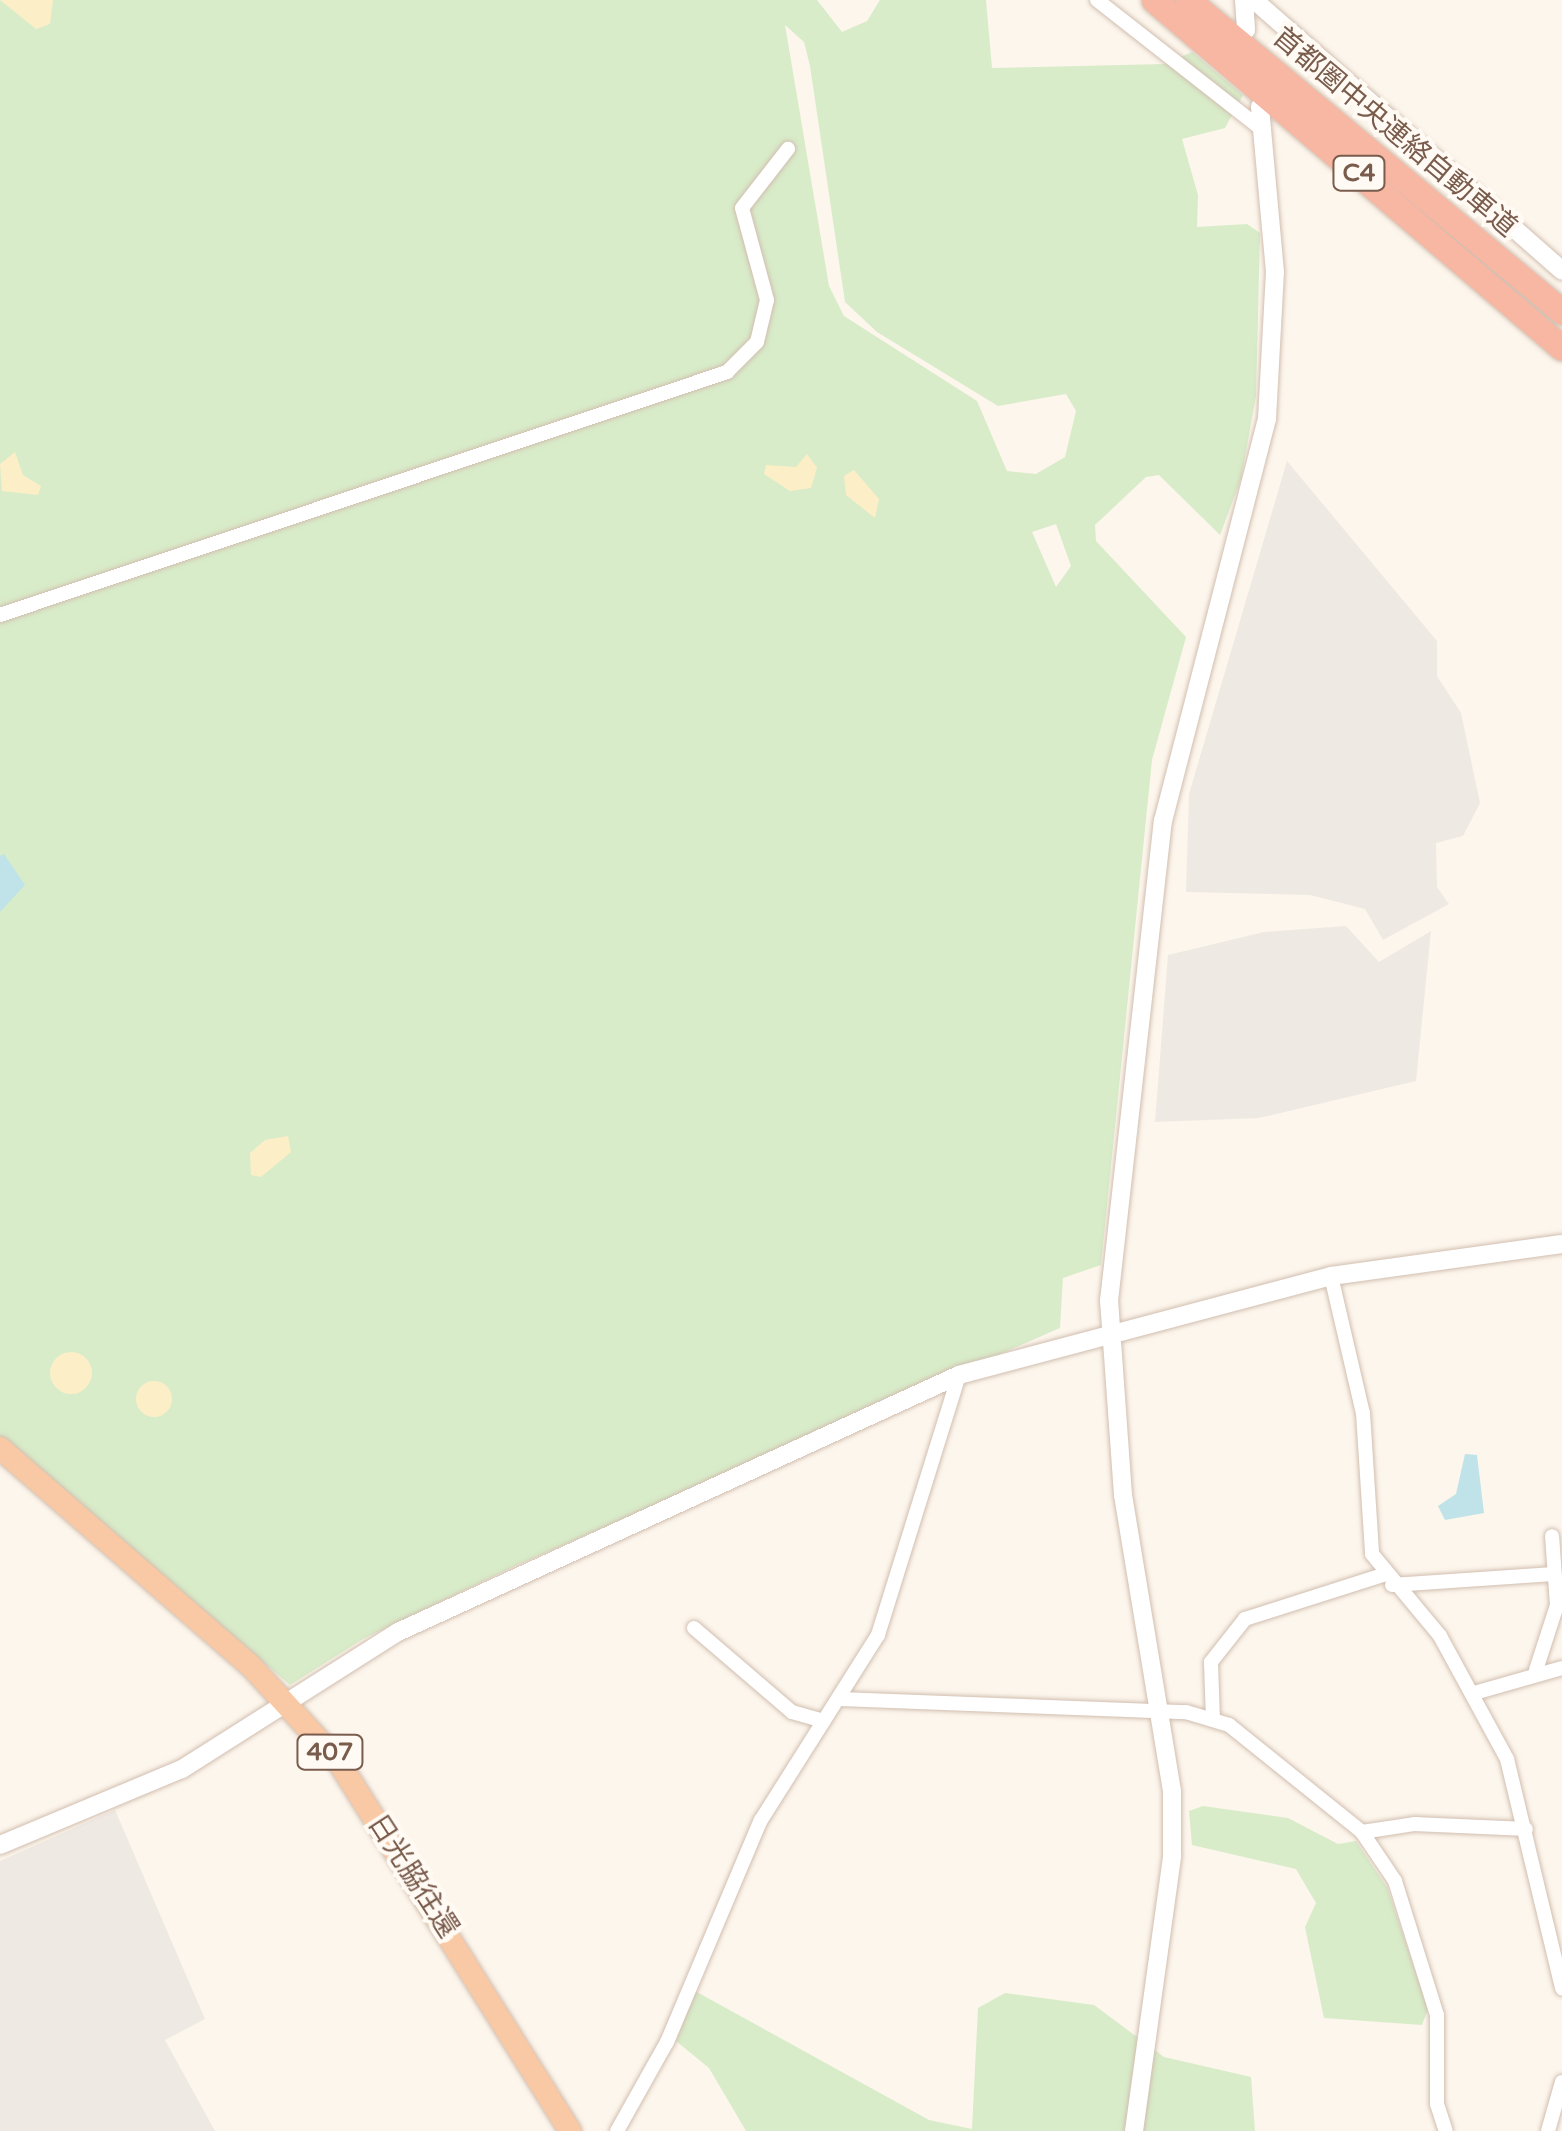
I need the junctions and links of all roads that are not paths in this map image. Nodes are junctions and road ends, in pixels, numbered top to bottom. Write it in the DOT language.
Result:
graph roads {
  1 [pos="1096,0"];
  2 [pos="1154,0"];
  3 [pos="1188,0"];
  4 [pos="1244,0"];
  5 [pos="1254,0"];
  6 [pos="1246,30"];
  7 [pos="1260,107"];
  8 [pos="1263,130"];
  9 [pos="788,149"];
  10 [pos="1562,272"];
  11 [pos="1562,312"];
  12 [pos="1562,348"];
  13 [pos="0,614"];
  14 [pos="1562,1244"];
  15 [pos="1331,1276"];
  16 [pos="1111,1332"];
  17 [pos="959,1374"];
  18 [pos="0,1448"];
  19 [pos="1552,1536"];
  20 [pos="1554,1574"];
  21 [pos="1388,1580"];
  22 [pos="694,1628"];
  23 [pos="1562,1668"];
  24 [pos="1536,1670"];
  25 [pos="1474,1693"];
  26 [pos="840,1699"];
  27 [pos="289,1704"];
  28 [pos="1162,1710"];
  29 [pos="1213,1720"];
  30 [pos="824,1721"];
  31 [pos="1526,1829"];
  32 [pos="1362,1832"];
  33 [pos="0,1846"];
  34 [pos="1562,1988"];
  35 [pos="1562,2082"];
  36 [pos="570,2131"];
  37 [pos="617,2131"];
  38 [pos="1134,2131"];
  39 [pos="1446,2131"];
  40 [pos="1548,2131"];
  1 -- 8 [label="street"];
  2 -- 12 [label="highway, 首都圏中央連絡自動車道 / C4"];
  3 -- 11 [label="highway, 首都圏中央連絡自動車道 / C4"];
  4 -- 6 [label="street"];
  5 -- 10 [label="street"];
  7 -- 8 [label="street"];
  8 -- 16 [label="street"];
  9 -- 13 [label="street"];
  14 -- 15 [label="street"];
  15 -- 16 [label="street"];
  15 -- 21 [label="street"];
  16 -- 17 [label="street"];
  16 -- 28 [label="street"];
  17 -- 26 [label="street"];
  17 -- 27 [label="street"];
  18 -- 27 [label="highway, 日光脇往還 / 407"];
  19 -- 20 [label="street"];
  20 -- 21 [label="street"];
  20 -- 24 [label="street"];
  21 -- 25 [label="street"];
  21 -- 29 [label="street"];
  22 -- 30 [label="street"];
  23 -- 24 [label="street"];
  24 -- 25 [label="street"];
  25 -- 31 [label="street"];
  26 -- 28 [label="street"];
  26 -- 30 [label="street"];
  27 -- 33 [label="street"];
  27 -- 36 [label="highway, 日光脇往還 / 407"];
  28 -- 29 [label="street"];
  28 -- 38 [label="street"];
  29 -- 32 [label="street"];
  30 -- 37 [label="street"];
  31 -- 32 [label="street"];
  31 -- 34 [label="street"];
  32 -- 39 [label="street"];
  35 -- 40 [label="street"];
}
